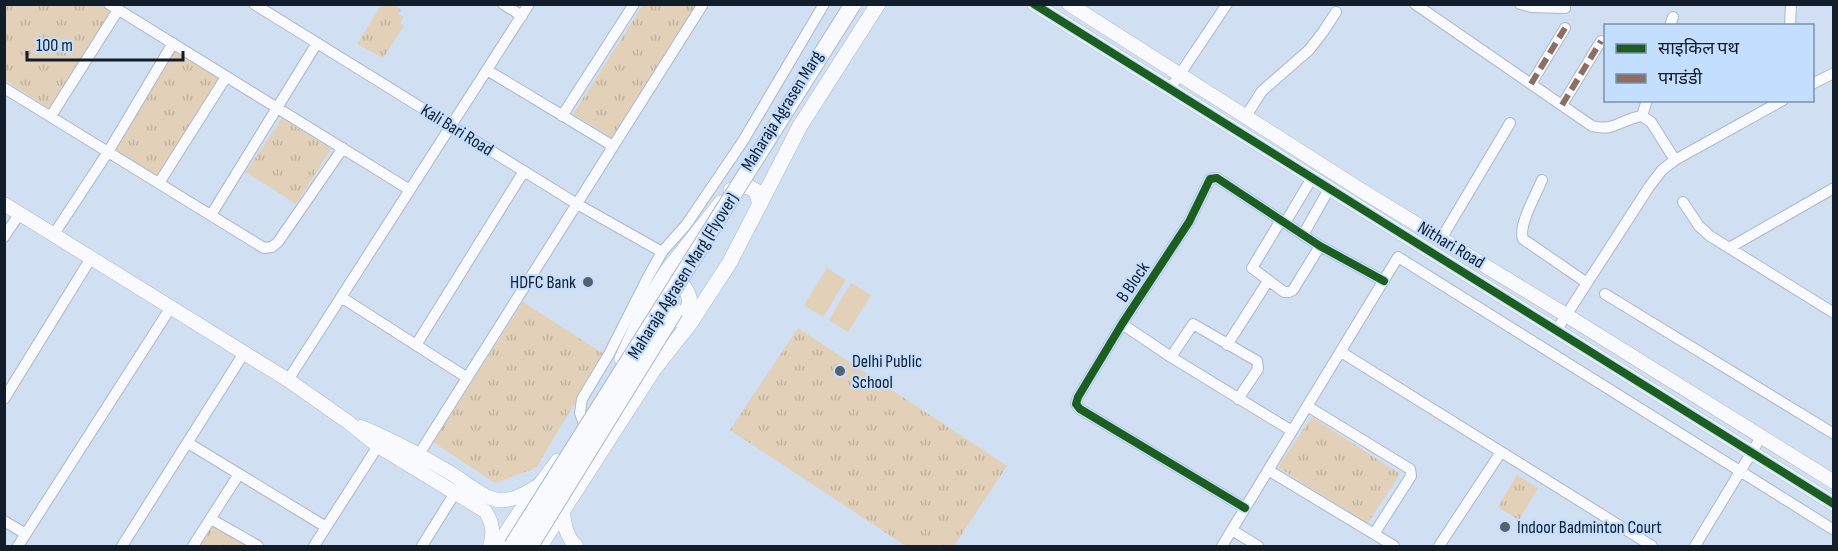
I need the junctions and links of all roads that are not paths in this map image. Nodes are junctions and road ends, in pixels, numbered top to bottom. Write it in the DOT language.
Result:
graph roads {
  1 [pos="254,4"];
  2 [pos="503,4"];
  3 [pos="530,4"];
  4 [pos="634,4"];
  5 [pos="703,4"];
  6 [pos="824,4"];
  7 [pos="848,4"];
  8 [pos="853,4"];
  9 [pos="1034,4"];
  10 [pos="1070,4"];
  11 [pos="1227,4"];
  12 [pos="1415,4"];
  13 [pos="1520,4"];
  14 [pos="1791,4"];
  15 [pos="875,5"];
  16 [pos="114,7"];
  17 [pos="1565,8"];
  18 [pos="1336,12"];
  19 [pos="522,16"];
  20 [pos="1791,24"];
  21 [pos="1565,28"];
  22 [pos="1601,41"];
  23 [pos="172,44"];
  24 [pos="317,44"];
  25 [pos="487,70"];
  26 [pos="1833,73"];
  27 [pos="1180,74"];
  28 [pos="226,77"];
  29 [pos="1814,83"];
  30 [pos="1531,84"];
  31 [pos="4,88"];
  32 [pos="1170,89"];
  33 [pos="1646,102"];
  34 [pos="1779,102"];
  35 [pos="1562,105"];
  36 [pos="277,108"];
  37 [pos="51,116"];
  38 [pos="562,116"];
  39 [pos="1246,116"];
  40 [pos="1642,116"];
  41 [pos="1510,123"];
  42 [pos="451,126"];
  43 [pos="613,146"];
  44 [pos="343,148"];
  45 [pos="108,152"];
  46 [pos="1675,160"];
  47 [pos="524,171"];
  48 [pos="1312,178"];
  49 [pos="1542,180"];
  50 [pos="159,183"];
  51 [pos="1833,188"];
  52 [pos="1329,189"];
  53 [pos="410,190"];
  54 [pos="731,190"];
  55 [pos="1364,192"];
  56 [pos="1683,202"];
  57 [pos="4,204"];
  58 [pos="577,204"];
  59 [pos="760,204"];
  60 [pos="1356,206"];
  61 [pos="20,213"];
  62 [pos="211,215"];
  63 [pos="1283,221"];
  64 [pos="54,234"];
  65 [pos="1303,234"];
  66 [pos="4,237"];
  67 [pos="1441,239"];
  68 [pos="1320,246"];
  69 [pos="1729,248"];
  70 [pos="662,252"];
  71 [pos="91,258"];
  72 [pos="1268,281"];
  73 [pos="1384,281"];
  74 [pos="1587,283"];
  75 [pos="1605,294"];
  76 [pos="341,297"];
  77 [pos="171,307"];
  78 [pos="1833,313"];
  79 [pos="1566,315"];
  80 [pos="1122,324"];
  81 [pos="1556,331"];
  82 [pos="633,335"];
  83 [pos="416,345"];
  84 [pos="1227,345"];
  85 [pos="1341,352"];
  86 [pos="244,353"];
  87 [pos="1171,357"];
  88 [pos="654,369"];
  89 [pos="466,377"];
  90 [pos="288,380"];
  91 [pos="4,399"];
  92 [pos="1238,399"];
  93 [pos="1307,406"];
  94 [pos="348,422"];
  95 [pos="584,424"];
  96 [pos="1292,431"];
  97 [pos="1833,435"];
  98 [pos="1761,437"];
  99 [pos="188,443"];
  100 [pos="378,446"];
  101 [pos="1501,452"];
  102 [pos="1752,453"];
  103 [pos="419,454"];
  104 [pos="1268,470"];
  105 [pos="1740,472"];
  106 [pos="239,474"];
  107 [pos="1833,482"];
  108 [pos="540,484"];
  109 [pos="460,486"];
  110 [pos="1833,504"];
  111 [pos="1245,508"];
  112 [pos="563,511"];
  113 [pos="211,519"];
  114 [pos="4,521"];
  115 [pos="326,527"];
  116 [pos="1232,530"];
  117 [pos="1833,530"];
  118 [pos="26,534"];
  119 [pos="1374,534"];
  120 [pos="544,540"];
  121 [pos="18,546"];
  122 [pos="122,546"];
  123 [pos="193,546"];
  124 [pos="258,546"];
  125 [pos="314,546"];
  126 [pos="422,546"];
  127 [pos="490,546"];
  128 [pos="498,546"];
  129 [pos="512,546"];
  130 [pos="530,546"];
  131 [pos="576,546"];
  132 [pos="1222,546"];
  133 [pos="1258,546"];
  134 [pos="1394,546"];
  135 [pos="1438,546"];
  136 [pos="1653,546"];
  137 [pos="1695,546"];
  1 -- 24 [label="street, Kali Bari Road"];
  2 -- 19 [label="street"];
  3 -- 19 [label="street"];
  4 -- 38 [label="street"];
  5 -- 43 [label="street"];
  6 -- 70 [label="street"];
  7 -- 54 [label="main road, Maharaja Agrasen Marg"];
  8 -- 129 [label="main road, Maharaja Agrasen Marg (Flyover), bridge"];
  9 -- 32 [label="street"];
  10 -- 27 [label="street, Nithari Road"];
  11 -- 27 [label="street"];
  12 -- 30 [label="street"];
  13 -- 17 [label="street"];
  14 -- 20 [label="street"];
  15 -- 59 [label="main road, Maharaja Agrasen Marg"];
  15 -- 130 [label="main road, Maharaja Agrasen Marg (Flyover), bridge"];
  16 -- 23 [label="street"];
  16 -- 37 [label="street"];
  18 -- 39 [label="street"];
  19 -- 25 [label="street"];
  21 -- 30 [label="street"];
  22 -- 35 [label="street"];
  23 -- 28 [label="street"];
  23 -- 45 [label="street"];
  24 -- 36 [label="street"];
  24 -- 42 [label="street, Kali Bari Road"];
  25 -- 38 [label="street"];
  25 -- 42 [label="street"];
  26 -- 29 [label="street"];
  27 -- 32 [label="street"];
  27 -- 39 [label="street, Nithari Road"];
  28 -- 36 [label="street"];
  28 -- 50 [label="street"];
  30 -- 35 [label="street"];
  31 -- 37 [label="street"];
  32 -- 48 [label="street"];
  33 -- 40 [label="street"];
  34 -- 46 [label="street"];
  35 -- 40 [label="street"];
  36 -- 44 [label="street"];
  36 -- 62 [label="street"];
  37 -- 45 [label="street"];
  38 -- 43 [label="street"];
  39 -- 55 [label="street, Nithari Road"];
  40 -- 46 [label="street"];
  41 -- 67 [label="street"];
  42 -- 47 [label="street, Kali Bari Road"];
  42 -- 53 [label="street"];
  43 -- 58 [label="street"];
  44 -- 53 [label="street"];
  44 -- 62 [label="street"];
  45 -- 50 [label="street"];
  45 -- 64 [label="street"];
  46 -- 74 [label="street"];
  47 -- 58 [label="street, Kali Bari Road"];
  47 -- 83 [label="street"];
  48 -- 52 [label="street"];
  48 -- 63 [label="street"];
  49 -- 74 [label="street"];
  50 -- 62 [label="street"];
  51 -- 69 [label="street"];
  52 -- 60 [label="street"];
  52 -- 65 [label="street"];
  53 -- 76 [label="street"];
  54 -- 59 [label="main road"];
  54 -- 82 [label="main road, Maharaja Agrasen Marg"];
  55 -- 60 [label="street"];
  55 -- 67 [label="street, Nithari Road"];
  56 -- 69 [label="street"];
  57 -- 61 [label="street"];
  58 -- 70 [label="street, Kali Bari Road"];
  58 -- 89 [label="street"];
  59 -- 88 [label="main road, Maharaja Agrasen Marg"];
  60 -- 81 [label="street"];
  61 -- 64 [label="street"];
  61 -- 66 [label="street"];
  63 -- 65 [label="street, B Block"];
  63 -- 72 [label="street"];
  63 -- 80 [label="street, B Block"];
  64 -- 71 [label="street"];
  65 -- 68 [label="street, B Block"];
  67 -- 79 [label="street, Nithari Road"];
  68 -- 72 [label="street"];
  68 -- 73 [label="street, B Block"];
  69 -- 78 [label="street"];
  70 -- 95 [label="street"];
  71 -- 77 [label="street"];
  71 -- 91 [label="street"];
  72 -- 84 [label="street"];
  73 -- 85 [label="street"];
  73 -- 105 [label="street"];
  74 -- 79 [label="street"];
  75 -- 97 [label="street"];
  76 -- 83 [label="street"];
  76 -- 90 [label="street"];
  77 -- 86 [label="street"];
  77 -- 118 [label="street"];
  79 -- 81 [label="street"];
  79 -- 98 [label="street, Nithari Road"];
  80 -- 87 [label="street, B Block"];
  80 -- 111 [label="street, B Block"];
  81 -- 102 [label="street"];
  82 -- 88 [label="main road"];
  82 -- 95 [label="main road, Maharaja Agrasen Marg"];
  83 -- 89 [label="street"];
  84 -- 87 [label="street"];
  84 -- 92 [label="street"];
  85 -- 93 [label="street"];
  85 -- 101 [label="street"];
  86 -- 90 [label="street"];
  86 -- 99 [label="street"];
  87 -- 92 [label="street, B Block"];
  88 -- 112 [label="main road, Maharaja Agrasen Marg"];
  89 -- 103 [label="street"];
  90 -- 94 [label="street"];
  92 -- 96 [label="street, B Block"];
  93 -- 96 [label="street"];
  93 -- 119 [label="street"];
  94 -- 100 [label="street"];
  94 -- 103 [label="street"];
  95 -- 108 [label="main road, Maharaja Agrasen Marg"];
  96 -- 104 [label="street"];
  98 -- 102 [label="street"];
  98 -- 107 [label="street, Nithari Road"];
  99 -- 106 [label="street"];
  99 -- 122 [label="street"];
  100 -- 109 [label="street"];
  100 -- 115 [label="street"];
  101 -- 135 [label="street"];
  101 -- 136 [label="street"];
  102 -- 105 [label="street"];
  102 -- 110 [label="street"];
  103 -- 109 [label="street"];
  104 -- 111 [label="street"];
  104 -- 119 [label="street"];
  105 -- 117 [label="street"];
  105 -- 137 [label="street"];
  106 -- 113 [label="street"];
  106 -- 115 [label="street"];
  108 -- 109 [label="street"];
  108 -- 128 [label="main road, Maharaja Agrasen Marg"];
  109 -- 126 [label="street"];
  109 -- 127 [label="street"];
  111 -- 116 [label="street"];
  112 -- 120 [label="main road, Maharaja Agrasen Marg"];
  112 -- 131 [label="street"];
  113 -- 123 [label="street"];
  113 -- 124 [label="street"];
  114 -- 118 [label="street"];
  115 -- 125 [label="street"];
  116 -- 132 [label="street"];
  116 -- 133 [label="street"];
  118 -- 121 [label="street"];
  119 -- 134 [label="street"];
}
